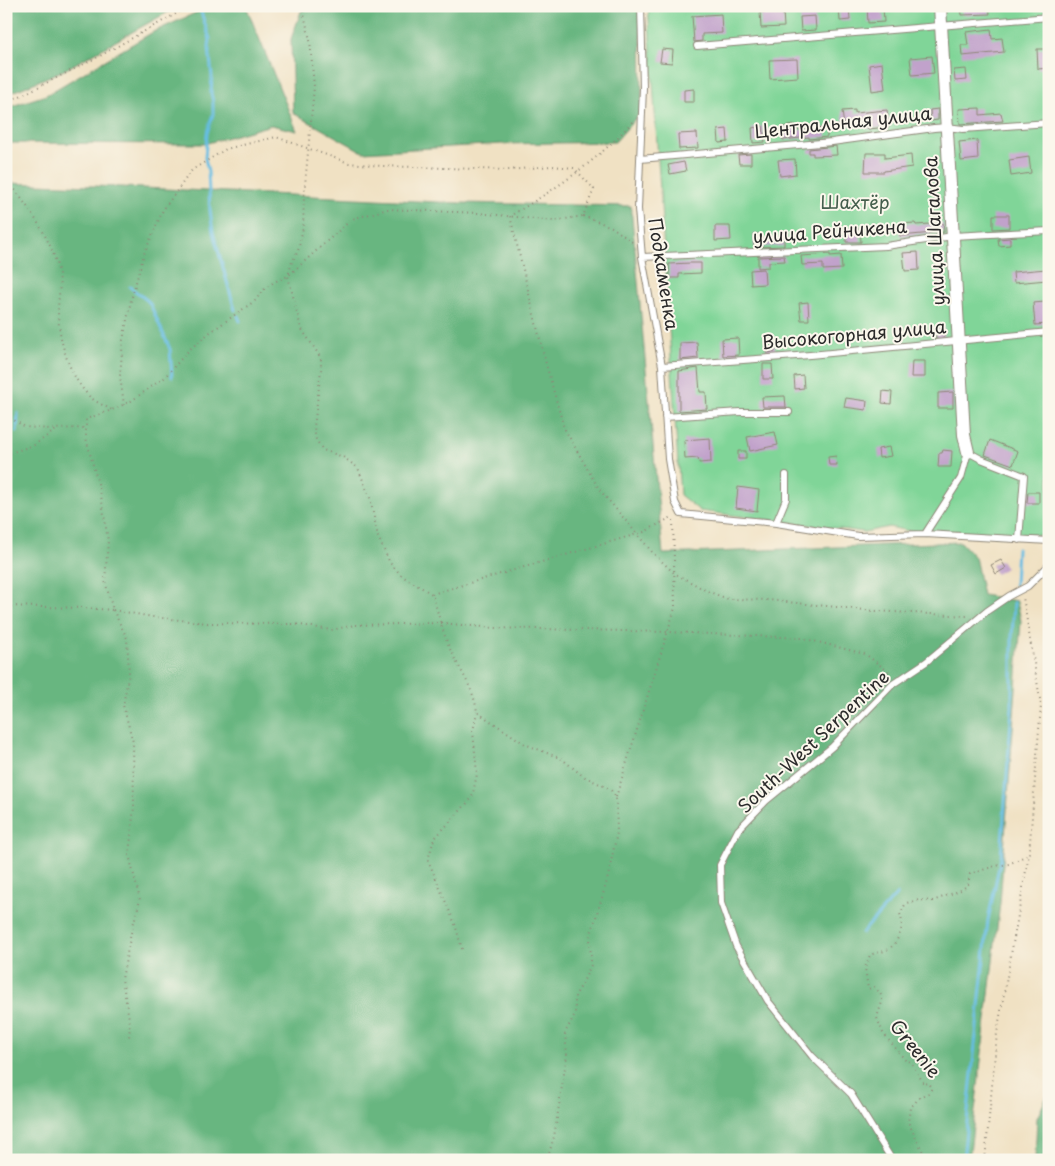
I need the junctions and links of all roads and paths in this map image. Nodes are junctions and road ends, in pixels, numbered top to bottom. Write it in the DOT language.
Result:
graph roads {
  1 [pos="190,6"];
  2 [pos="302,6"];
  3 [pos="641,6"];
  4 [pos="940,6"];
  5 [pos="1049,17"];
  6 [pos="941,26"];
  7 [pos="698,46"];
  8 [pos="6,101"];
  9 [pos="642,111"];
  10 [pos="1049,123"];
  11 [pos="947,127"];
  12 [pos="308,149"];
  13 [pos="640,158"];
  14 [pos="578,172"];
  15 [pos="6,178"];
  16 [pos="510,216"];
  17 [pos="584,216"];
  18 [pos="1049,231"];
  19 [pos="953,236"];
  20 [pos="642,257"];
  21 [pos="288,276"];
  22 [pos="1049,332"];
  23 [pos="959,340"];
  24 [pos="662,366"];
  25 [pos="124,404"];
  26 [pos="112,410"];
  27 [pos="789,412"];
  28 [pos="6,416"];
  29 [pos="665,417"];
  30 [pos="85,428"];
  31 [pos="58,429"];
  32 [pos="968,452"];
  33 [pos="6,456"];
  34 [pos="786,476"];
  35 [pos="776,523"];
  36 [pos="636,534"];
  37 [pos="925,534"];
  38 [pos="1018,540"];
  39 [pos="1049,540"];
  40 [pos="1049,565"];
  41 [pos="674,573"];
  42 [pos="1025,587"];
  43 [pos="432,594"];
  44 [pos="6,606"];
  45 [pos="113,610"];
  46 [pos="983,614"];
  47 [pos="442,623"];
  48 [pos="668,632"];
  49 [pos="894,684"];
  50 [pos="477,712"];
  51 [pos="616,797"];
  52 [pos="1029,854"];
  53 [pos="462,949"];
  54 [pos="129,1039"];
  55 [pos="547,1160"];
  56 [pos="892,1160"];
  57 [pos="927,1160"];
  58 [pos="984,1160"];
  1 -- 8 [label="path"];
  2 -- 12 [label="path"];
  3 -- 9 [label="lane, Подкаменка"];
  4 -- 6 [label="street, улица Шагалова"];
  5 -- 6 [label="lane"];
  6 -- 7 [label="lane"];
  6 -- 11 [label="street, улица Шагалова"];
  9 -- 13 [label="lane, Подкаменка"];
  9 -- 14 [label="path"];
  10 -- 11 [label="lane, Центральная улица"];
  11 -- 13 [label="lane, Центральная улица"];
  11 -- 19 [label="street, улица Шагалова"];
  12 -- 14 [label="path"];
  12 -- 21 [label="path"];
  12 -- 25 [label="path"];
  13 -- 20 [label="lane, Подкаменка"];
  14 -- 16 [label="path"];
  14 -- 17 [label="path"];
  15 -- 26 [label="path"];
  16 -- 17 [label="path"];
  16 -- 21 [label="path"];
  16 -- 36 [label="path"];
  17 -- 20 [label="path"];
  18 -- 19 [label="lane, улица Рейникена"];
  19 -- 20 [label="lane, улица Рейникена"];
  19 -- 23 [label="street, улица Шагалова"];
  20 -- 24 [label="lane, Подкаменка"];
  21 -- 25 [label="path"];
  21 -- 43 [label="path"];
  22 -- 23 [label="lane, Высокогорная улица"];
  23 -- 24 [label="lane, Высокогорная улица"];
  23 -- 32 [label="street, улица Шагалова"];
  24 -- 29 [label="lane, Подкаменка"];
  25 -- 26 [label="path"];
  26 -- 30 [label="path"];
  27 -- 29 [label="lane"];
  28 -- 31 [label="path"];
  29 -- 35 [label="lane, Подкаменка"];
  30 -- 31 [label="path"];
  30 -- 45 [label="path"];
  31 -- 33 [label="path"];
  32 -- 37 [label="lane"];
  32 -- 38 [label="lane"];
  34 -- 35 [label="lane"];
  35 -- 37 [label="lane"];
  36 -- 41 [label="path"];
  36 -- 41 [label="path"];
  36 -- 43 [label="path"];
  37 -- 38 [label="lane"];
  38 -- 39 [label="lane"];
  40 -- 42 [label="lane"];
  41 -- 46 [label="path"];
  41 -- 48 [label="path"];
  42 -- 46 [label="lane"];
  42 -- 52 [label="path"];
  43 -- 47 [label="path"];
  44 -- 45 [label="path"];
  45 -- 47 [label="path"];
  45 -- 54 [label="path"];
  46 -- 49 [label="lane"];
  47 -- 48 [label="path"];
  47 -- 50 [label="path"];
  48 -- 49 [label="path"];
  48 -- 51 [label="path"];
  49 -- 56 [label="lane"];
  50 -- 51 [label="path"];
  50 -- 53 [label="path"];
  51 -- 55 [label="path"];
  52 -- 57 [label="path, Greenie"];
  52 -- 58 [label="path"];
}
